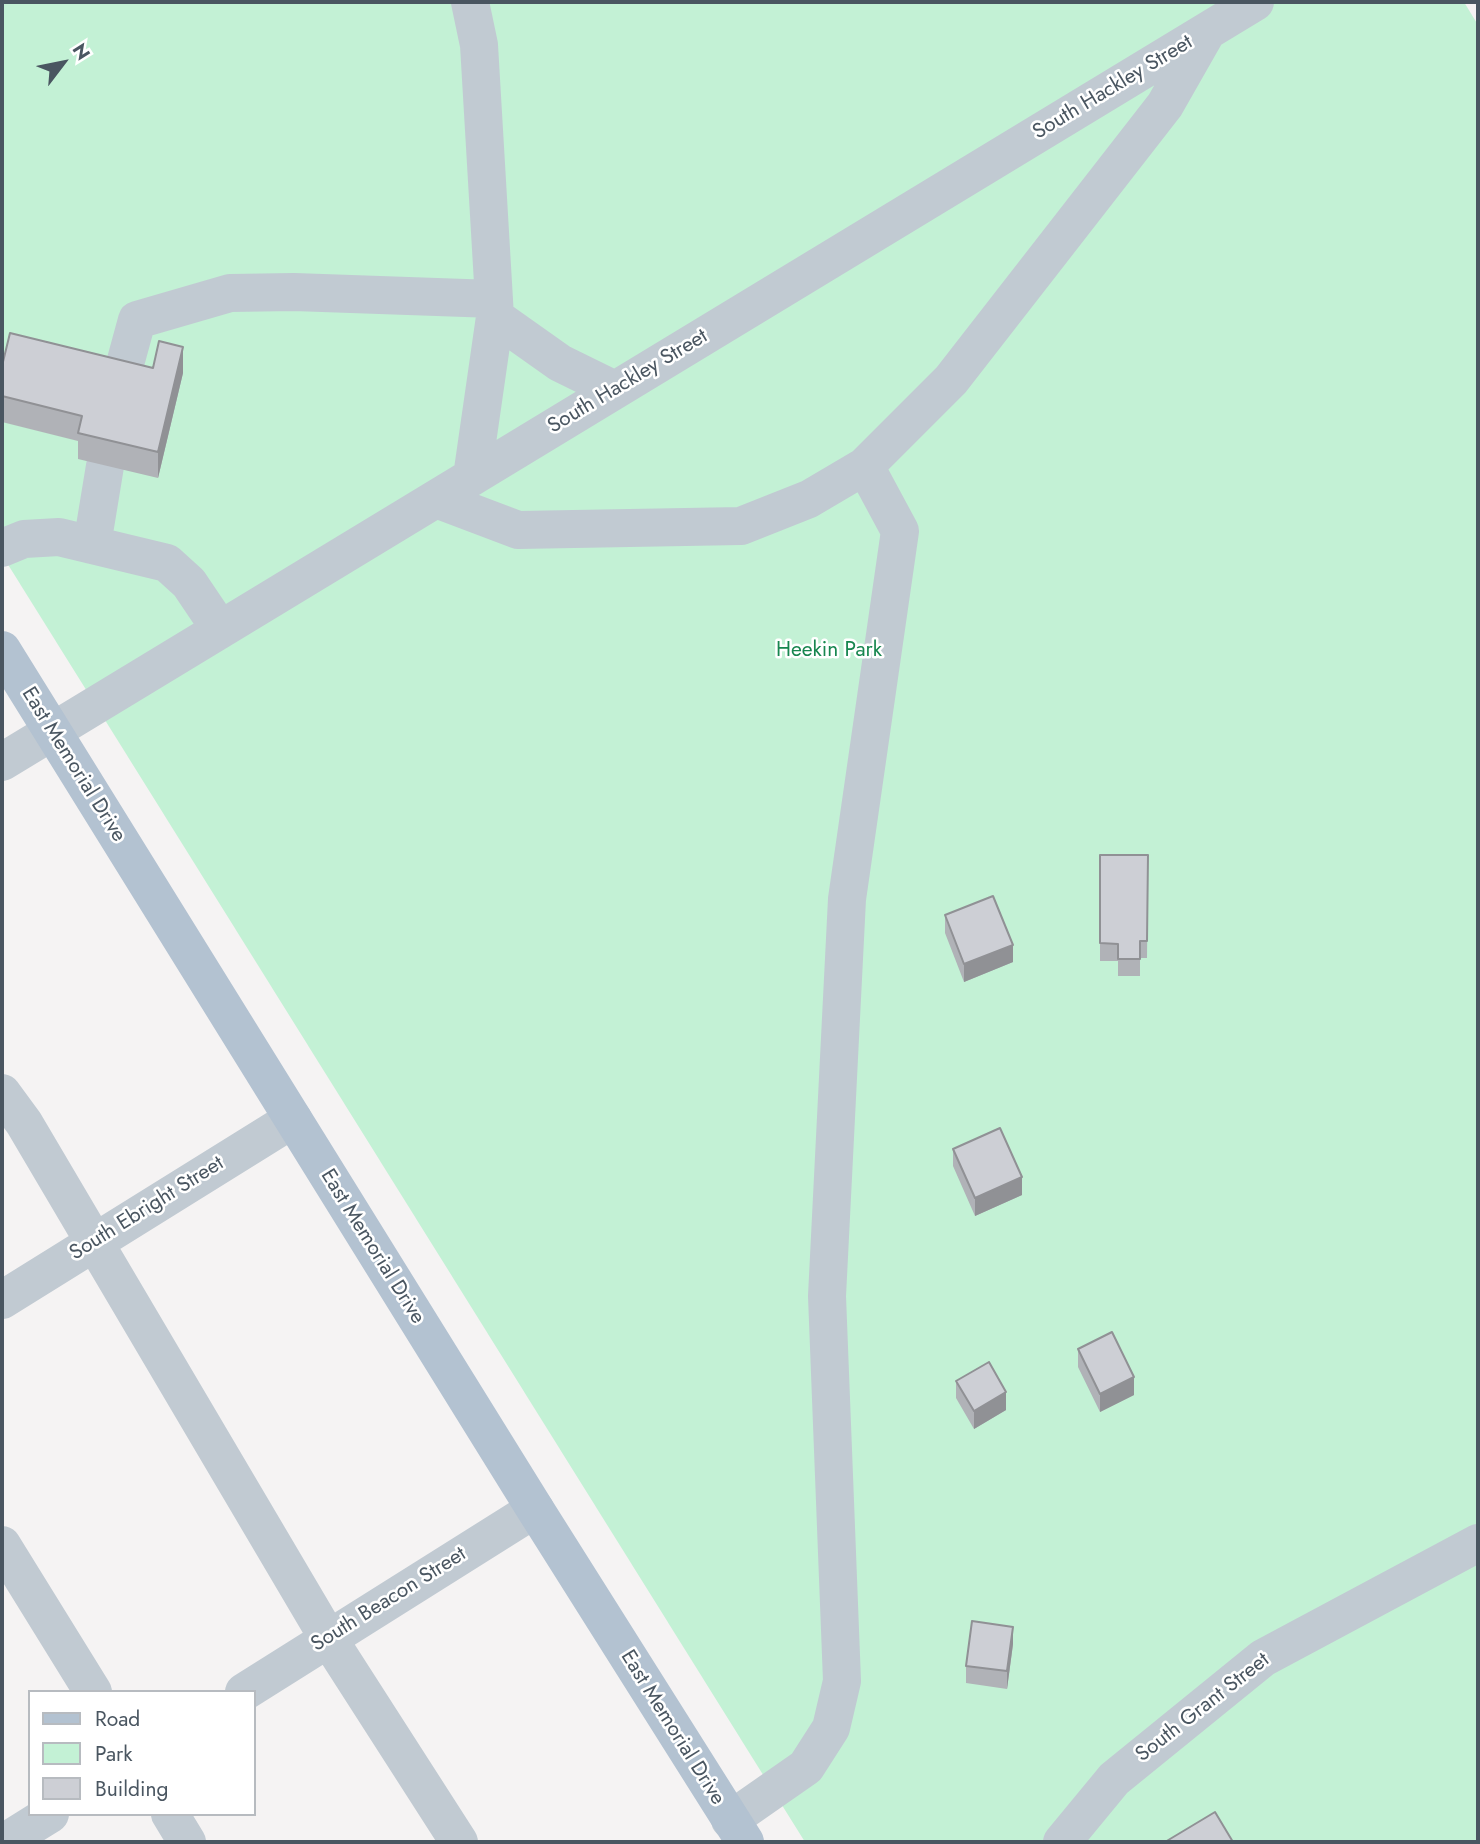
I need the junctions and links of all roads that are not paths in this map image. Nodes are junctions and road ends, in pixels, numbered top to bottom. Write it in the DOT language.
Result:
graph roads {
  1 [pos="470,2"];
  2 [pos="1255,2"];
  3 [pos="1208,30"];
  4 [pos="495,308"];
  5 [pos="119,386"];
  6 [pos="615,390"];
  7 [pos="106,466"];
  8 [pos="865,466"];
  9 [pos="472,477"];
  10 [pos="436,499"];
  11 [pos="92,545"];
  12 [pos="2,548"];
  13 [pos="220,629"];
  14 [pos="2,650"];
  15 [pos="53,731"];
  16 [pos="2,762"];
  17 [pos="2,1093"];
  18 [pos="293,1119"];
  19 [pos="93,1243"];
  20 [pos="2,1300"];
  21 [pos="535,1509"];
  22 [pos="1478,1543"];
  23 [pos="5,1559"];
  24 [pos="328,1638"];
  25 [pos="92,1690"];
  26 [pos="247,1690"];
  27 [pos="47,1816"];
  28 [pos="171,1816"];
  29 [pos="738,1831"];
  30 [pos="5,1842"];
  31 [pos="187,1842"];
  32 [pos="460,1842"];
  33 [pos="1062,1842"];
  1 -- 4 [label="street"];
  2 -- 3 [label="street, South Hackley Street"];
  3 -- 6 [label="street, South Hackley Street"];
  3 -- 8 [label="street"];
  4 -- 5 [label="street"];
  4 -- 6 [label="street"];
  4 -- 9 [label="street"];
  6 -- 9 [label="street, South Hackley Street"];
  7 -- 11 [label="street"];
  8 -- 10 [label="street"];
  8 -- 29 [label="street"];
  9 -- 10 [label="street, South Hackley Street"];
  10 -- 13 [label="street, South Hackley Street"];
  11 -- 12 [label="street"];
  11 -- 13 [label="street"];
  13 -- 15 [label="street, South Hackley Street"];
  14 -- 15 [label="main road, East Memorial Drive"];
  15 -- 16 [label="street, South Hackley Street"];
  15 -- 18 [label="main road, East Memorial Drive"];
  17 -- 19 [label="street"];
  18 -- 19 [label="street, South Ebright Street"];
  18 -- 21 [label="main road, East Memorial Drive"];
  19 -- 20 [label="street, South Ebright Street"];
  19 -- 24 [label="street"];
  21 -- 24 [label="street, South Beacon Street"];
  21 -- 29 [label="main road, East Memorial Drive"];
  22 -- 33 [label="street, South Grant Street"];
  23 -- 25 [label="street"];
  24 -- 26 [label="street, South Beacon Street"];
  24 -- 32 [label="street"];
  27 -- 30 [label="street"];
  28 -- 31 [label="street"];
}
